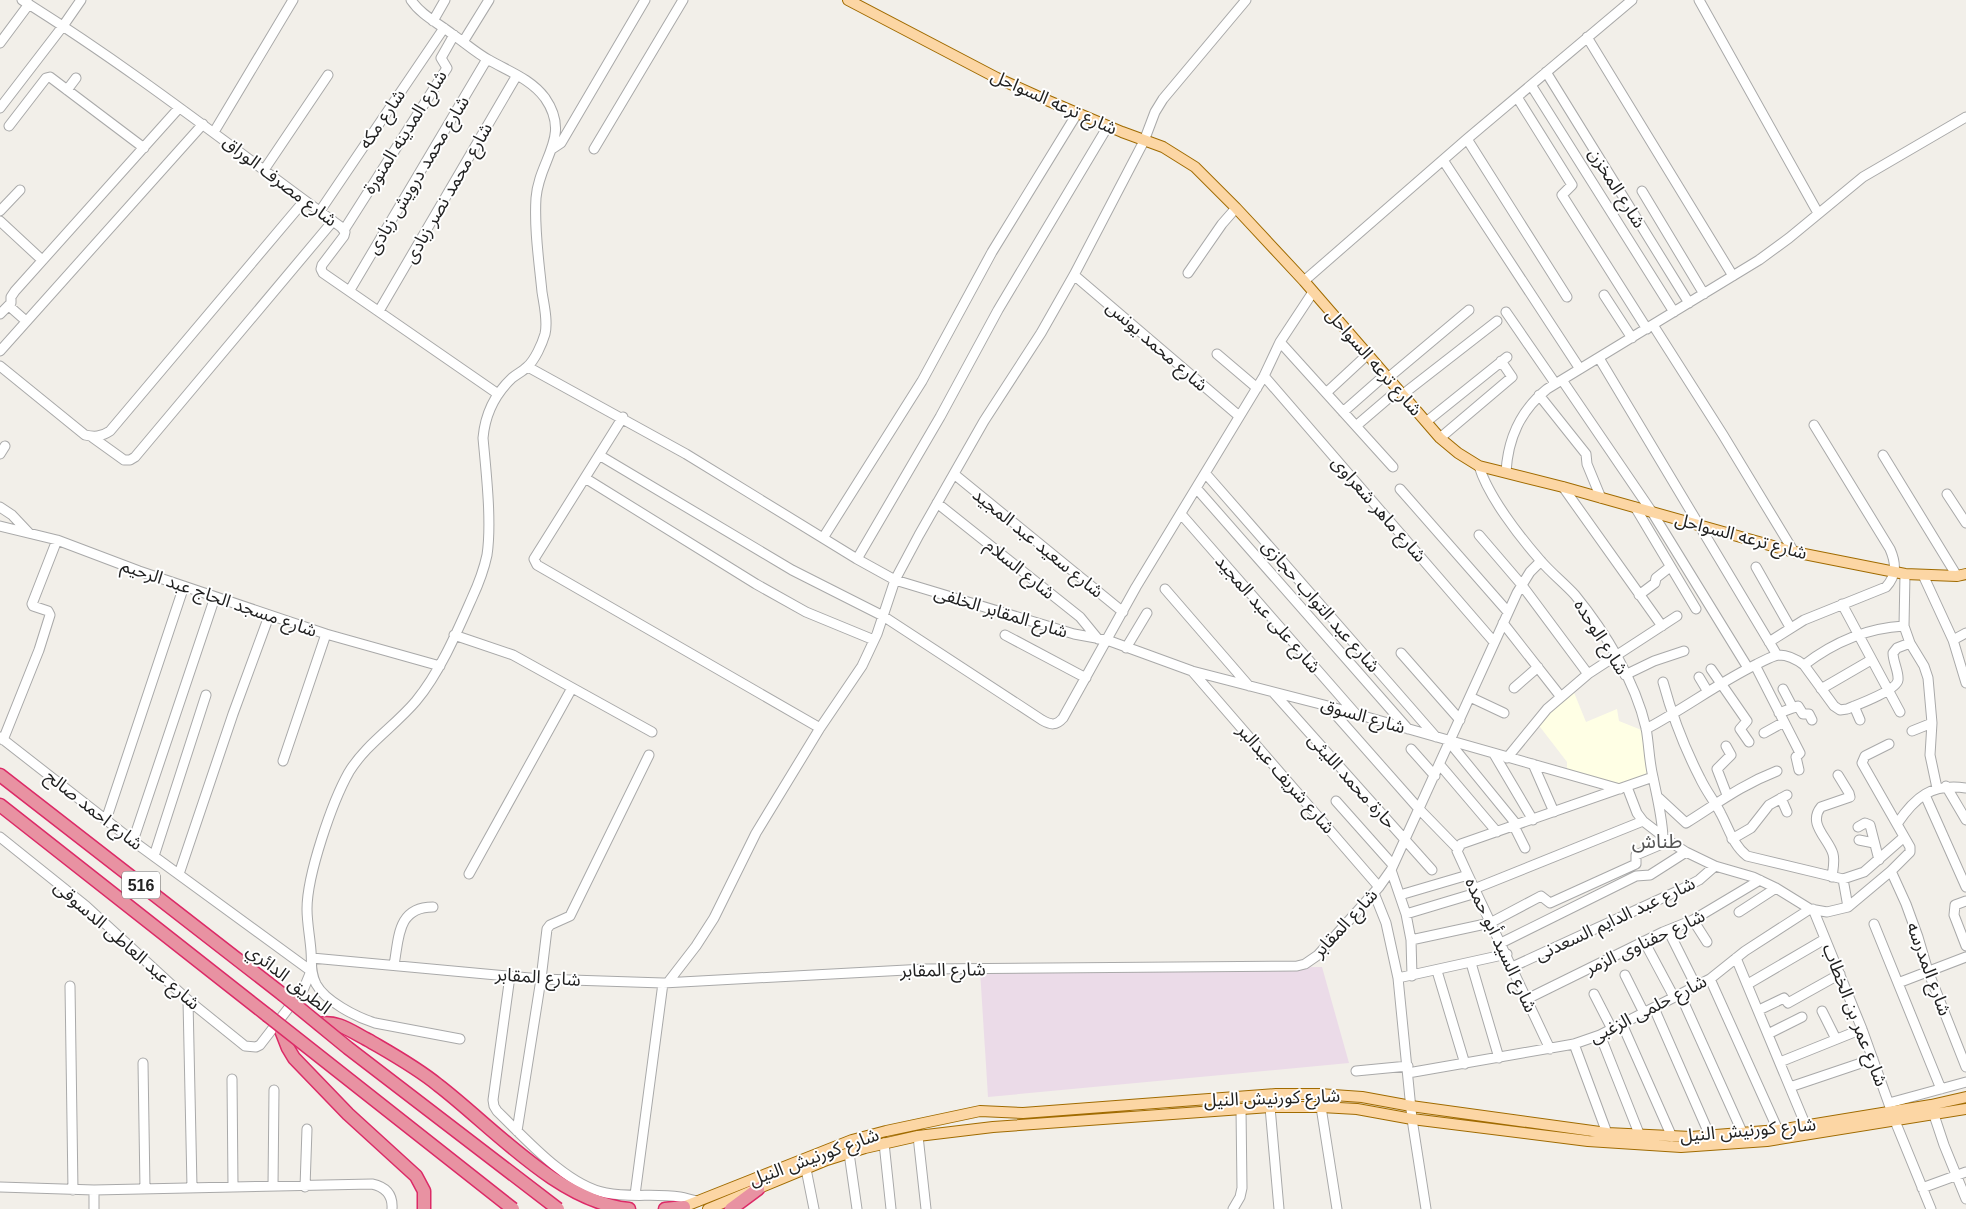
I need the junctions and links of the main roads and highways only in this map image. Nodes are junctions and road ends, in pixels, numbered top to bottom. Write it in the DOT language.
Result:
graph roads {
  1 [pos="854,1"];
  2 [pos="1962,575"];
  3 [pos="0,775"];
  4 [pos="0,805"];
  5 [pos="319,1024"];
  6 [pos="278,1025"];
  7 [pos="1966,1097"];
  8 [pos="1966,1109"];
  9 [pos="1892,1112"];
  10 [pos="964,1113"];
  11 [pos="965,1129"];
  12 [pos="758,1189"];
  13 [pos="681,1208"];
  14 [pos="424,1209"];
  15 [pos="513,1209"];
  16 [pos="558,1209"];
  17 [pos="629,1209"];
  18 [pos="665,1209"];
  19 [pos="708,1209"];
  20 [pos="731,1209"];
  1 -- 2 [label="main road, شارع ترعه السواحل"];
  3 -- 5 [label="highway, الطريق الدائري / 516, bridge"];
  4 -- 6 [label="highway, 516, bridge"];
  5 -- 16 [label="highway, الطريق الدائري / 516, bridge"];
  5 -- 17 [label="highway"];
  6 -- 14 [label="highway"];
  6 -- 15 [label="highway, 516, bridge"];
  7 -- 9 [label="main road, شارع كورنيش النيل"];
  8 -- 9 [label="main road, شارع كورنيش النيل"];
  9 -- 10 [label="main road, شارع كورنيش النيل"];
  9 -- 11 [label="main road, شارع كورنيش النيل"];
  10 -- 11 [label="main road"];
  10 -- 13 [label="main road, شارع كورنيش النيل"];
  11 -- 12 [label="main road, شارع كورنيش النيل"];
  12 -- 19 [label="main road, شارع كورنيش النيل"];
  12 -- 20 [label="highway"];
  13 -- 18 [label="highway"];
}
